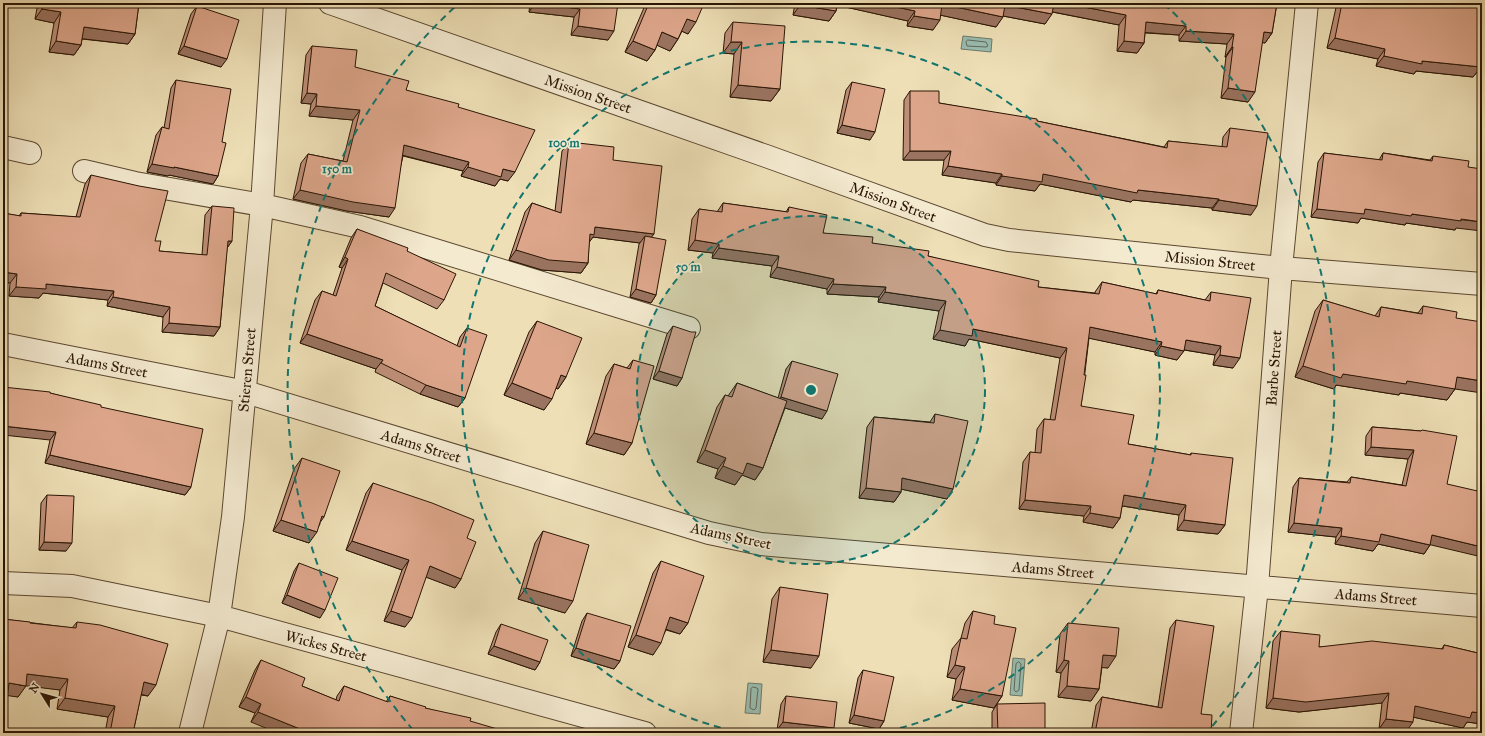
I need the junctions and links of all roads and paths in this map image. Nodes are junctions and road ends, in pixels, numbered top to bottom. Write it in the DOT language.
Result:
graph roads {
  1 [pos="275,3"];
  2 [pos="330,3"];
  3 [pos="1307,3"];
  4 [pos="3,147"];
  5 [pos="30,153"];
  6 [pos="84,171"];
  7 [pos="262,205"];
  8 [pos="1281,268"];
  9 [pos="1482,284"];
  10 [pos="688,328"];
  11 [pos="3,344"];
  12 [pos="246,392"];
  13 [pos="3,583"];
  14 [pos="1257,587"];
  15 [pos="1482,606"];
  16 [pos="219,616"];
  17 [pos="190,733"];
  18 [pos="645,733"];
  19 [pos="1241,733"];
  1 -- 7 [label="street, Stieren Street"];
  2 -- 8 [label="street, Mission Street"];
  3 -- 8 [label="street, Barbe Street"];
  4 -- 5 [label="street"];
  6 -- 7 [label="street"];
  7 -- 10 [label="street"];
  7 -- 12 [label="street, Stieren Street"];
  8 -- 9 [label="street, Mission Street"];
  8 -- 14 [label="street, Barbe Street"];
  11 -- 12 [label="street, Adams Street"];
  12 -- 14 [label="street, Adams Street"];
  12 -- 16 [label="street, Stieren Street"];
  13 -- 16 [label="street, Wickes Street"];
  14 -- 15 [label="street, Adams Street"];
  14 -- 19 [label="street, Barbe Street"];
  16 -- 17 [label="street, Stieren Street"];
  16 -- 18 [label="street, Wickes Street"];
}
